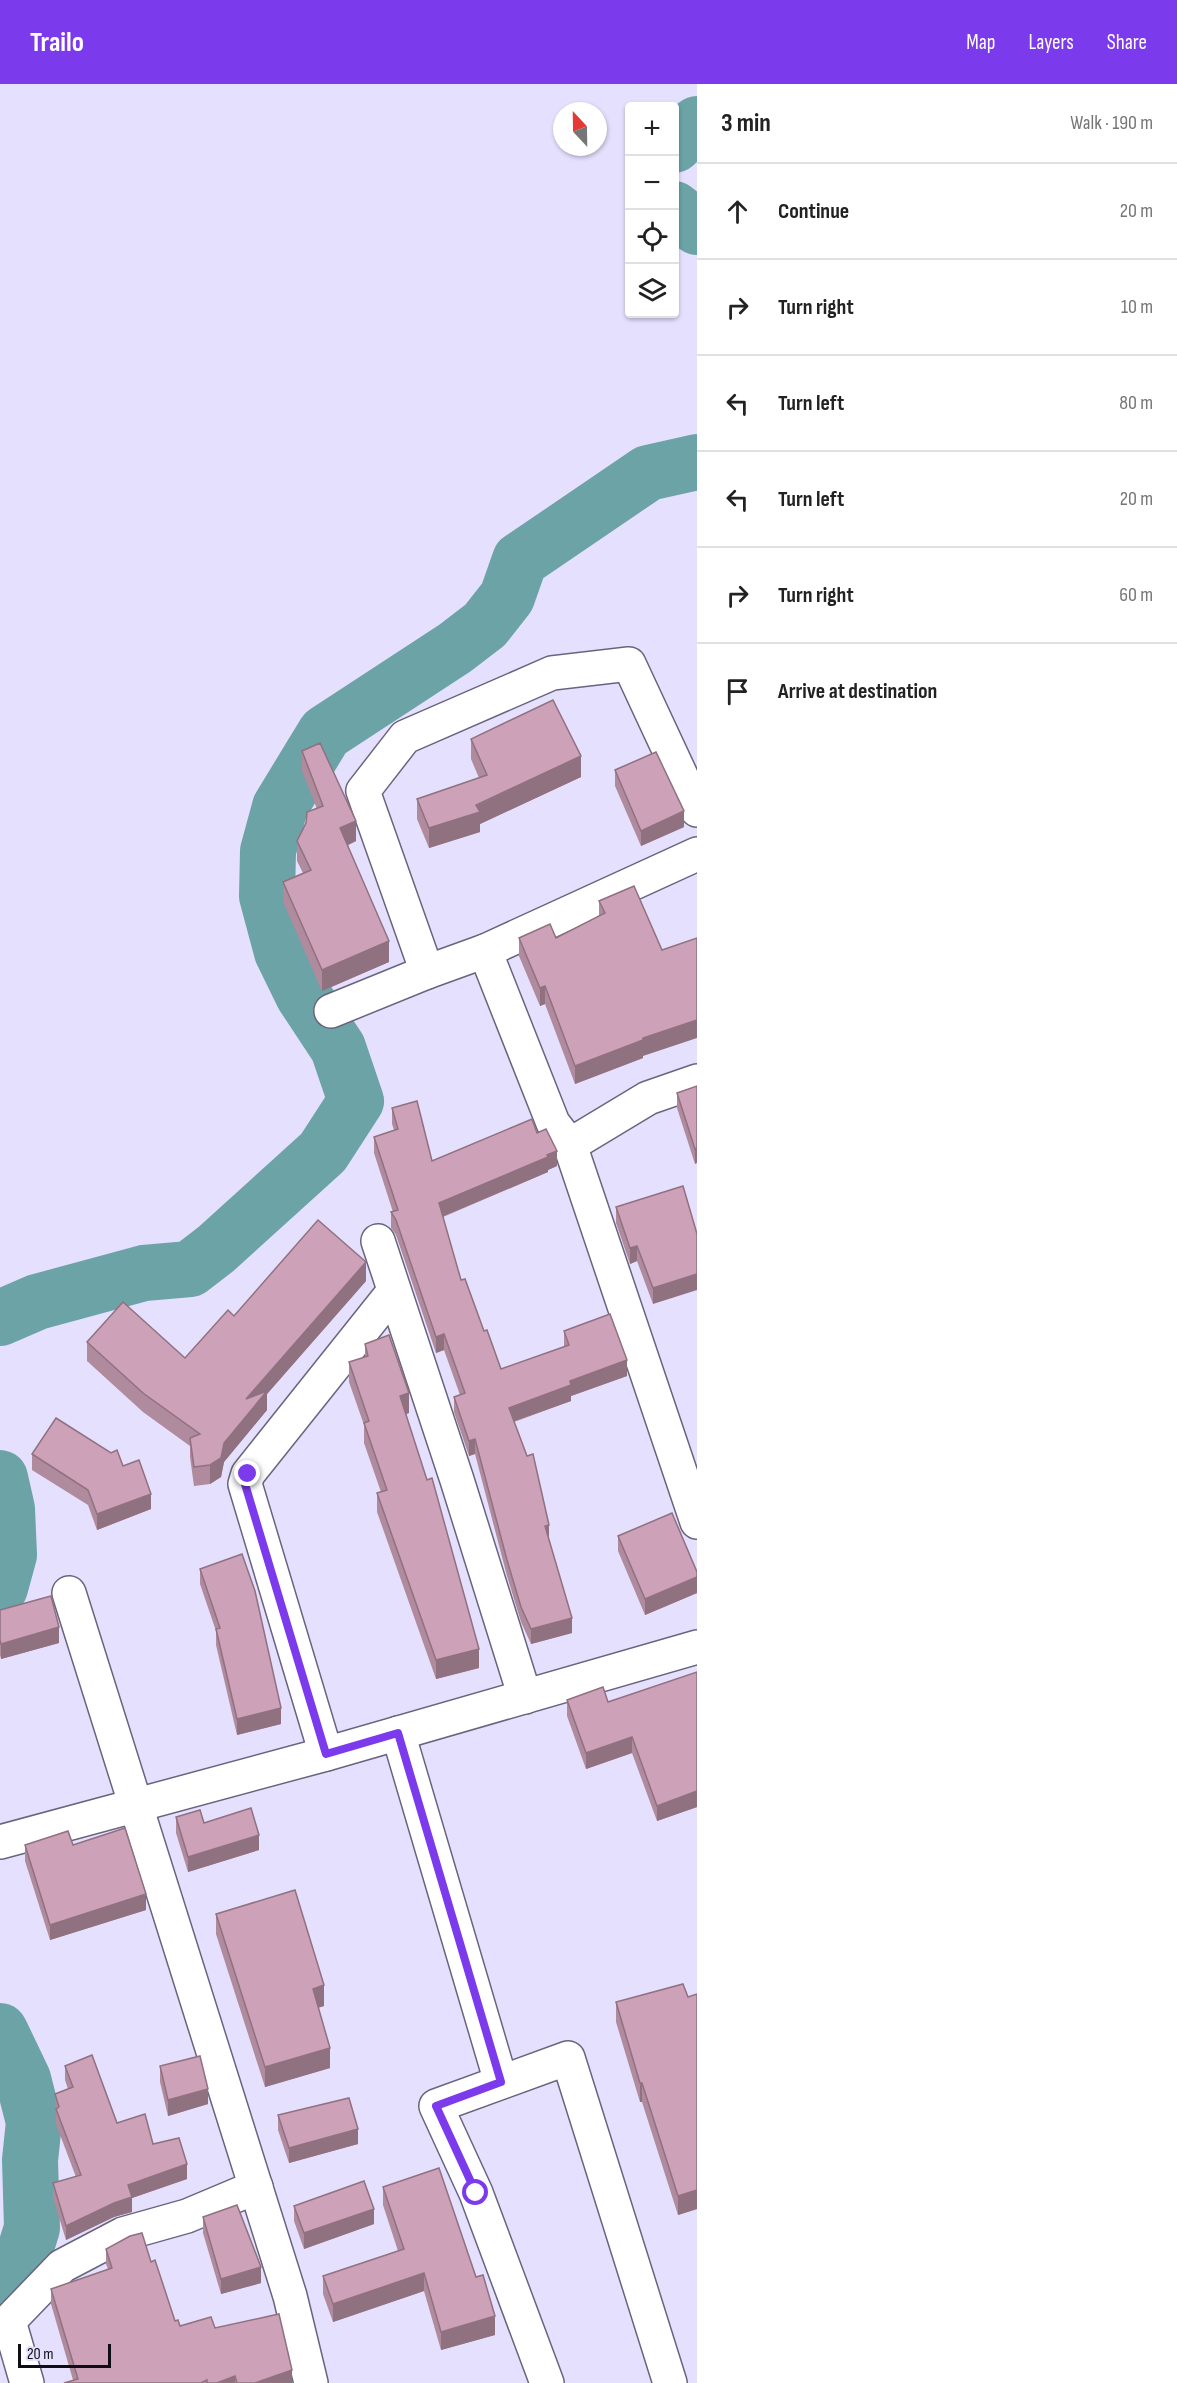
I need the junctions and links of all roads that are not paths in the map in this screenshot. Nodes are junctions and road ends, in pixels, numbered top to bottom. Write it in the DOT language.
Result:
graph roads {
  1 [pos="697,810"];
  2 [pos="697,855"];
  3 [pos="485,951"];
  4 [pos="427,972"];
  5 [pos="331,1011"];
  6 [pos="697,1081"];
  7 [pos="570,1145"];
  8 [pos="378,1241"];
  9 [pos="394,1291"];
  10 [pos="697,1522"];
  11 [pos="69,1593"];
  12 [pos="697,1647"];
  13 [pos="525,1697"];
  14 [pos="398,1733"];
  15 [pos="326,1754"];
  16 [pos="135,1805"];
  17 [pos="0,1842"];
  18 [pos="501,2082"];
  19 [pos="256,2187"];
  20 [pos="27,2383"];
  21 [pos="311,2383"];
  22 [pos="547,2383"];
  23 [pos="670,2383"];
  1 -- 4 [label="street"];
  2 -- 3 [label="street"];
  3 -- 4 [label="street"];
  3 -- 7 [label="street"];
  4 -- 5 [label="street"];
  6 -- 7 [label="street"];
  7 -- 10 [label="street"];
  8 -- 9 [label="street"];
  9 -- 13 [label="street"];
  9 -- 15 [label="street"];
  11 -- 16 [label="street"];
  12 -- 13 [label="street"];
  13 -- 14 [label="street"];
  14 -- 15 [label="street"];
  14 -- 18 [label="street"];
  15 -- 16 [label="street"];
  16 -- 17 [label="street"];
  16 -- 19 [label="street"];
  18 -- 22 [label="street"];
  18 -- 23 [label="street"];
  19 -- 20 [label="street"];
  19 -- 21 [label="street"];
}
